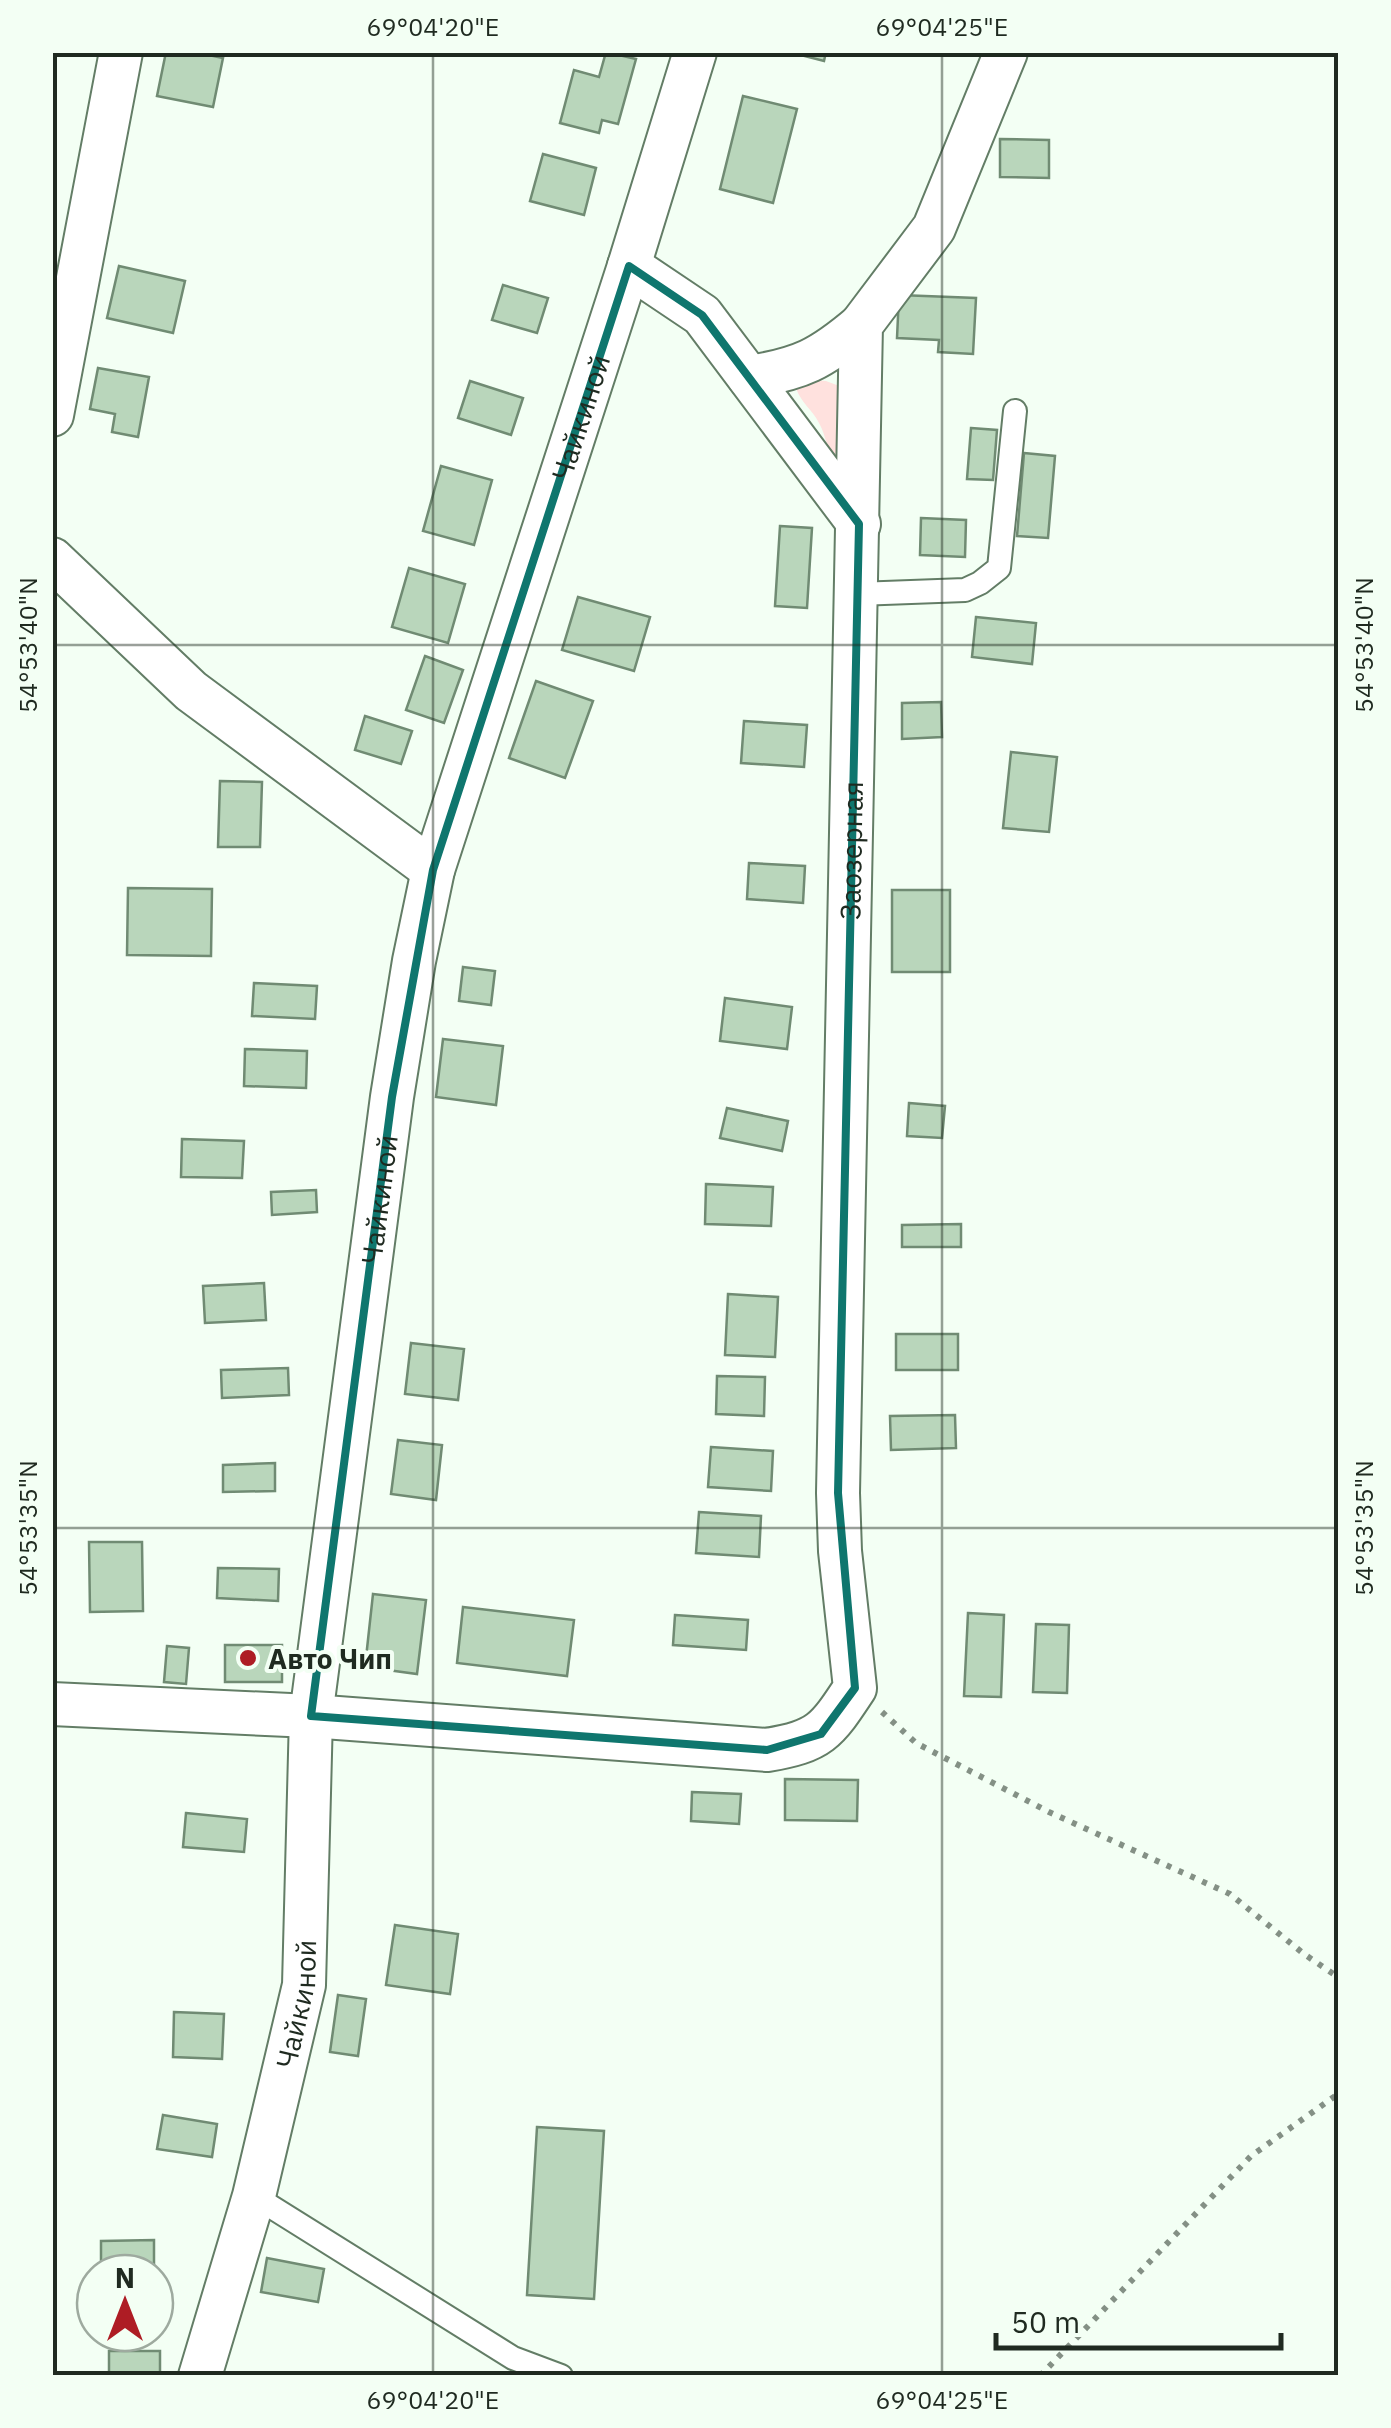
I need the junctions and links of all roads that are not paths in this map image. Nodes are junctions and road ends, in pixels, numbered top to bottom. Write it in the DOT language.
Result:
graph roads {
  1 [pos="121,52"];
  2 [pos="695,52"];
  3 [pos="1006,52"];
  4 [pos="630,266"];
  5 [pos="861,325"];
  6 [pos="749,377"];
  7 [pos="1014,410"];
  8 [pos="52,414"];
  9 [pos="859,524"];
  10 [pos="52,558"];
  11 [pos="857,594"];
  12 [pos="434,870"];
  13 [pos="52,1704"];
  14 [pos="311,1716"];
  15 [pos="254,2196"];
  16 [pos="200,2376"];
  17 [pos="562,2376"];
  1 -- 8 [label="street"];
  2 -- 4 [label="street, Чайкиной"];
  3 -- 5 [label="street"];
  4 -- 6 [label="street"];
  4 -- 12 [label="street, Чайкиной"];
  5 -- 6 [label="street"];
  5 -- 9 [label="street, Заозерная"];
  6 -- 9 [label="street"];
  7 -- 11 [label="lane"];
  9 -- 11 [label="street, Заозерная"];
  10 -- 12 [label="street"];
  11 -- 14 [label="street, Заозерная"];
  12 -- 14 [label="street, Чайкиной"];
  13 -- 14 [label="street"];
  14 -- 15 [label="street, Чайкиной"];
  15 -- 16 [label="street, Чайкиной"];
  15 -- 17 [label="lane"];
}
